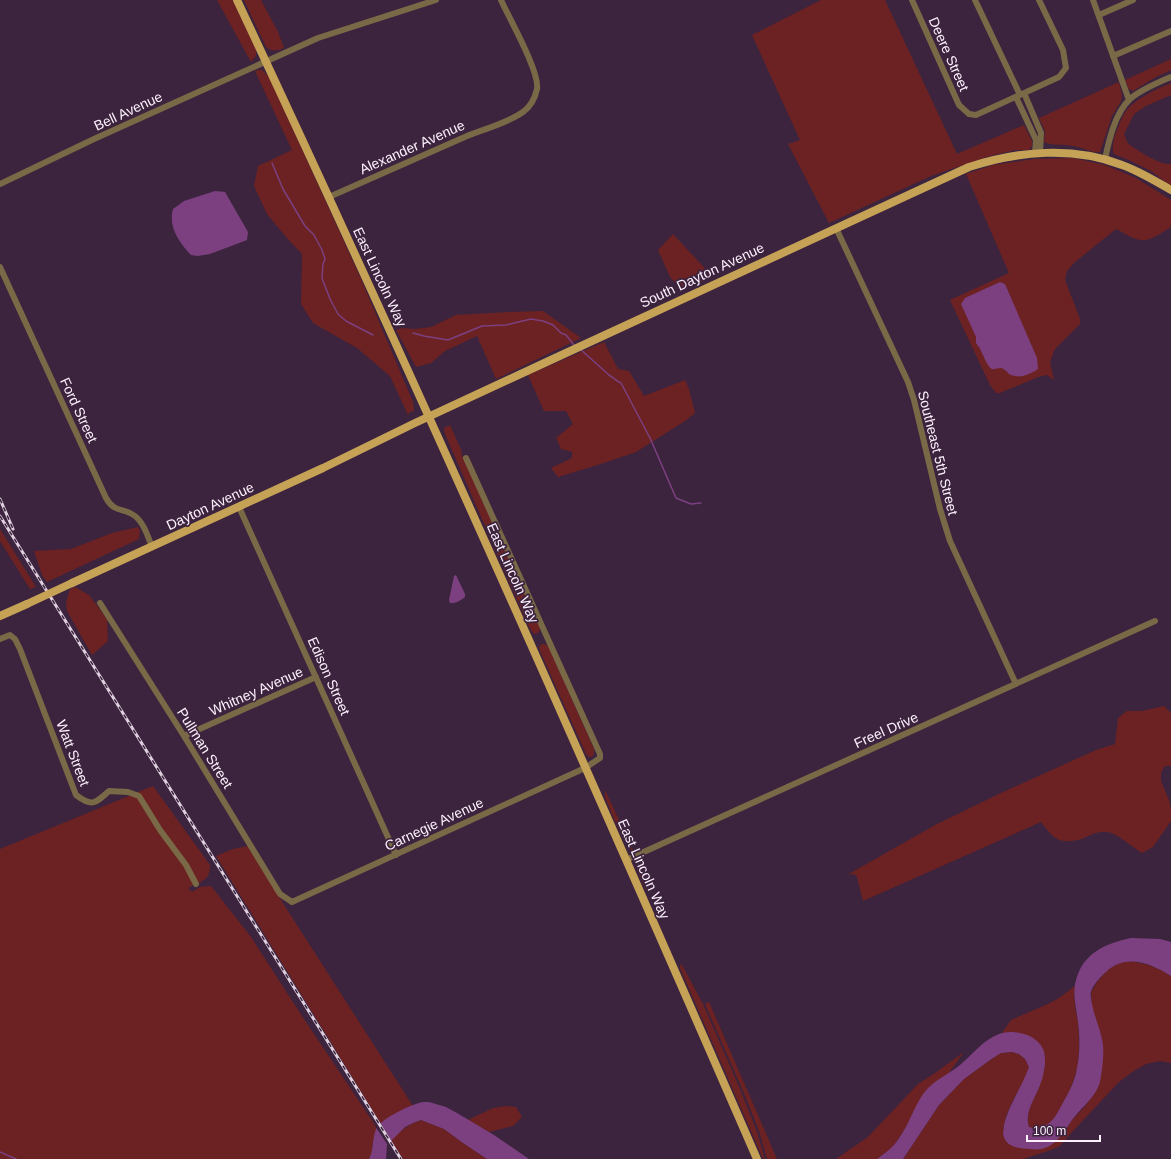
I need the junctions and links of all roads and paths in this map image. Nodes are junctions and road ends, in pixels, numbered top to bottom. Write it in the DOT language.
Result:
graph roads {
  1 [pos="237,0"];
  2 [pos="436,0"];
  3 [pos="501,0"];
  4 [pos="912,0"];
  5 [pos="975,0"];
  6 [pos="1040,0"];
  7 [pos="1094,0"];
  8 [pos="1133,0"];
  9 [pos="1099,15"];
  10 [pos="1171,31"];
  11 [pos="1114,56"];
  12 [pos="266,61"];
  13 [pos="1171,77"];
  14 [pos="1020,95"];
  15 [pos="1129,100"];
  16 [pos="1038,153"];
  17 [pos="1105,159"];
  18 [pos="0,184"];
  19 [pos="1171,190"];
  20 [pos="329,197"];
  21 [pos="836,228"];
  22 [pos="0,267"];
  23 [pos="430,417"];
  24 [pos="466,458"];
  25 [pos="239,507"];
  26 [pos="152,547"];
  27 [pos="100,603"];
  28 [pos="0,616"];
  29 [pos="1155,621"];
  30 [pos="0,639"];
  31 [pos="316,677"];
  32 [pos="1016,684"];
  33 [pos="184,736"];
  34 [pos="585,768"];
  35 [pos="396,855"];
  36 [pos="626,860"];
  37 [pos="196,884"];
  38 [pos="292,902"];
  39 [pos="757,1159"];
  1 -- 12 [label="main road, East Lincoln Way"];
  2 -- 12 [label="street, Bell Avenue"];
  3 -- 20 [label="street, Alexander Avenue"];
  4 -- 14 [label="street, Deere Street"];
  5 -- 14 [label="street"];
  6 -- 14 [label="street"];
  7 -- 9 [label="street"];
  8 -- 9 [label="street"];
  9 -- 11 [label="street"];
  10 -- 11 [label="street"];
  11 -- 15 [label="street"];
  12 -- 18 [label="street, Bell Avenue"];
  12 -- 20 [label="main road, East Lincoln Way"];
  13 -- 15 [label="street"];
  14 -- 16 [label="street"];
  15 -- 17 [label="street"];
  16 -- 17 [label="main road"];
  16 -- 21 [label="main road, South Dayton Avenue"];
  17 -- 19 [label="main road"];
  20 -- 23 [label="main road, East Lincoln Way"];
  21 -- 23 [label="main road, South Dayton Avenue"];
  21 -- 32 [label="street, Southeast 5th Street"];
  22 -- 26 [label="street, Ford Street"];
  23 -- 25 [label="main road, Dayton Avenue"];
  23 -- 34 [label="main road, East Lincoln Way"];
  24 -- 34 [label="street, Carnegie Avenue"];
  25 -- 26 [label="main road, Dayton Avenue"];
  25 -- 31 [label="street, Edison Street"];
  26 -- 28 [label="main road, Dayton Avenue, bridge"];
  27 -- 33 [label="street, Pullman Street"];
  29 -- 32 [label="street, Freel Drive"];
  30 -- 37 [label="street, Watt Street"];
  31 -- 33 [label="street, Whitney Avenue"];
  31 -- 35 [label="street, Edison Street"];
  32 -- 36 [label="street, Freel Drive"];
  33 -- 38 [label="street, Pullman Street"];
  34 -- 35 [label="street, Carnegie Avenue"];
  34 -- 36 [label="main road, East Lincoln Way"];
  35 -- 38 [label="street, Carnegie Avenue"];
  36 -- 39 [label="main road, East Lincoln Way"];
}
